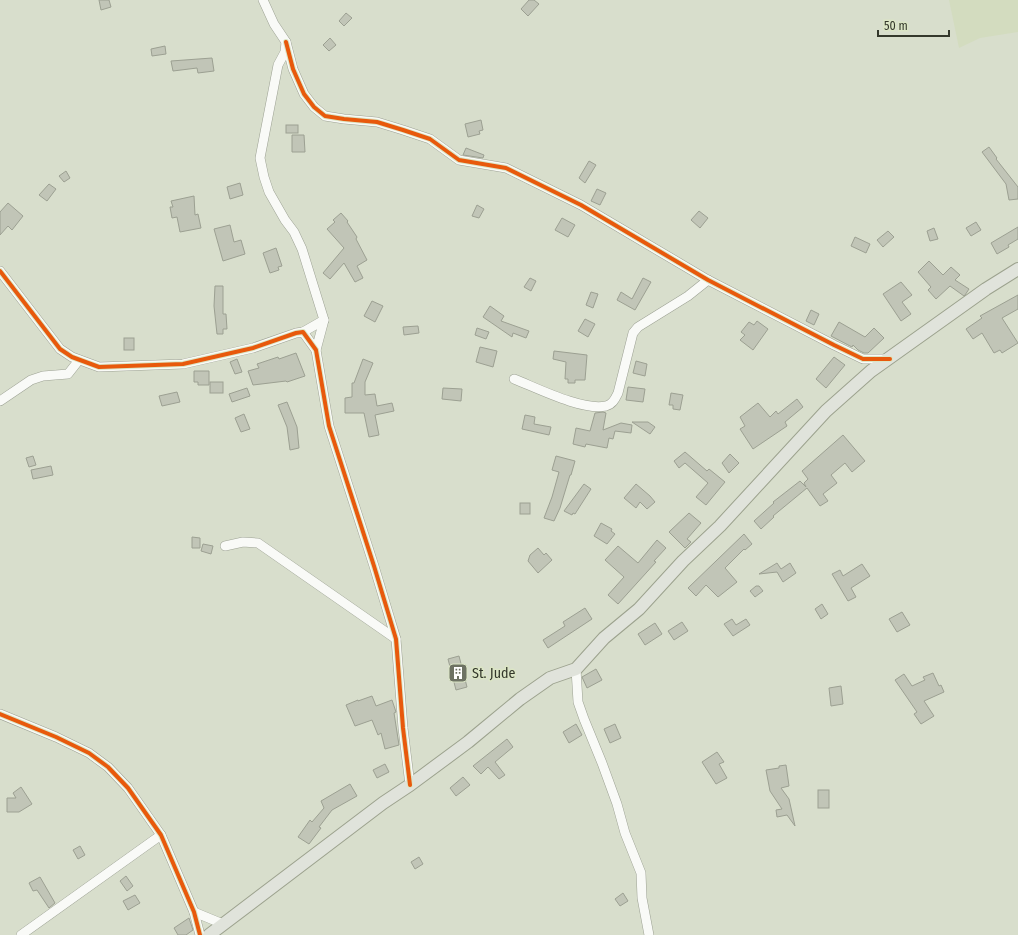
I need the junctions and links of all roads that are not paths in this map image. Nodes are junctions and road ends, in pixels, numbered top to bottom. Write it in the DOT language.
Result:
graph roads {
  1 [pos="263,0"];
  2 [pos="286,42"];
  3 [pos="1018,270"];
  4 [pos="0,272"];
  5 [pos="708,280"];
  6 [pos="324,320"];
  7 [pos="303,332"];
  8 [pos="316,350"];
  9 [pos="890,359"];
  10 [pos="79,360"];
  11 [pos="514,379"];
  12 [pos="0,401"];
  13 [pos="225,546"];
  14 [pos="396,639"];
  15 [pos="576,669"];
  16 [pos="0,714"];
  17 [pos="410,785"];
  18 [pos="161,836"];
  19 [pos="194,912"];
  20 [pos="223,924"];
  21 [pos="21,935"];
  22 [pos="200,935"];
  23 [pos="209,935"];
  24 [pos="649,935"];
  1 -- 2 [label="street"];
  2 -- 5 [label="street"];
  2 -- 6 [label="street"];
  3 -- 9 [label="main road"];
  4 -- 10 [label="street"];
  5 -- 9 [label="street"];
  5 -- 11 [label="street"];
  6 -- 7 [label="street"];
  6 -- 8 [label="street"];
  7 -- 8 [label="street"];
  7 -- 10 [label="street"];
  8 -- 14 [label="street"];
  9 -- 15 [label="main road"];
  10 -- 12 [label="street"];
  13 -- 14 [label="street"];
  14 -- 17 [label="street"];
  15 -- 17 [label="main road"];
  15 -- 24 [label="street"];
  16 -- 18 [label="street"];
  17 -- 20 [label="main road"];
  18 -- 19 [label="street"];
  18 -- 21 [label="street"];
  19 -- 20 [label="street"];
  19 -- 22 [label="street"];
  20 -- 23 [label="main road"];
}
